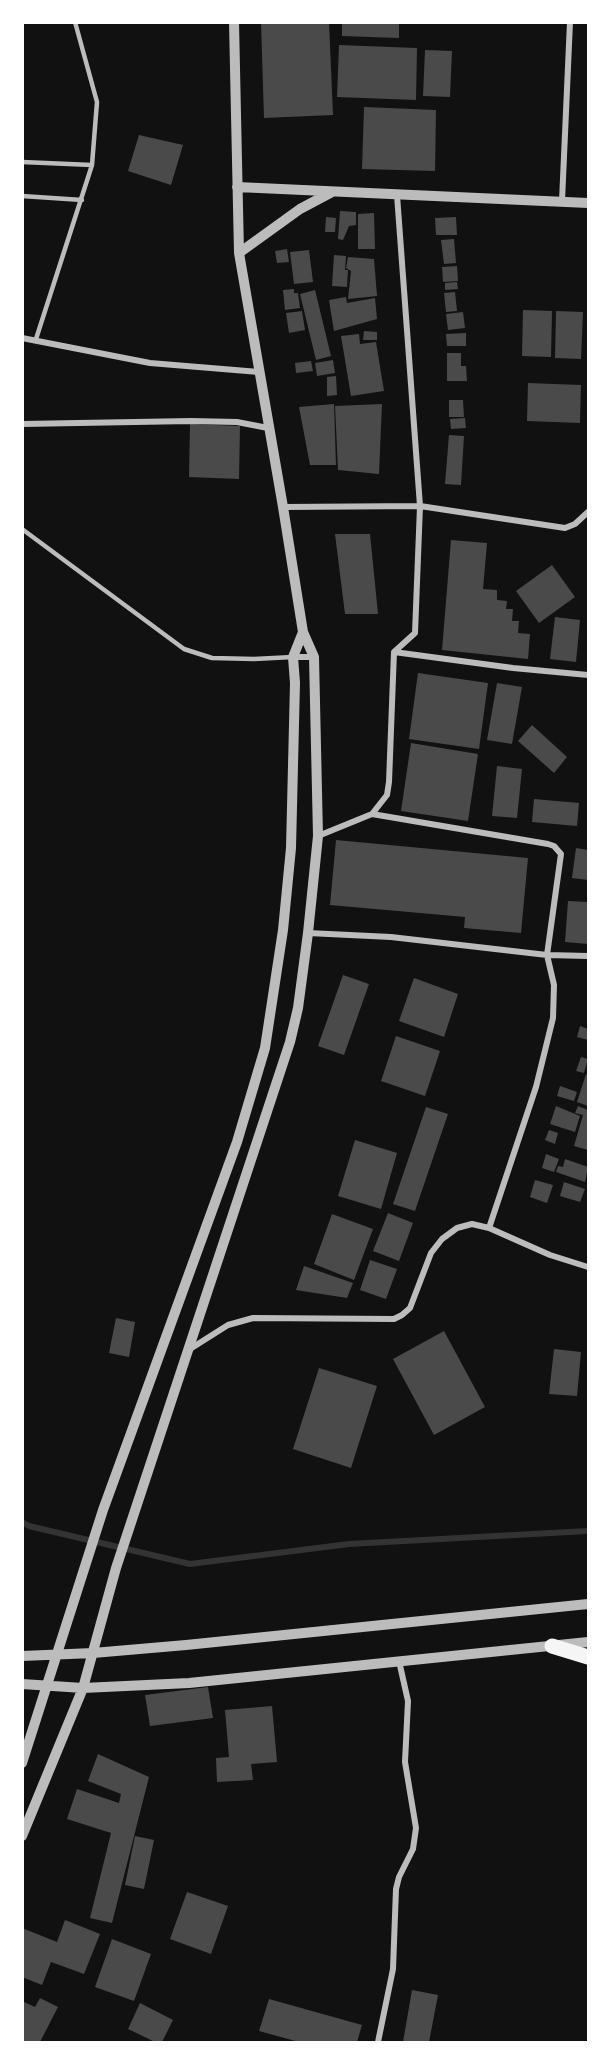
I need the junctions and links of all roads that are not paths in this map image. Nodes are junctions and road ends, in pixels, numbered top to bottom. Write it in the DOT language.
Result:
graph roads {
  1 [pos="75,22"];
  2 [pos="234,22"];
  3 [pos="570,22"];
  4 [pos="22,162"];
  5 [pos="92,165"];
  6 [pos="237,188"];
  7 [pos="334,191"];
  8 [pos="397,195"];
  9 [pos="22,196"];
  10 [pos="82,200"];
  11 [pos="562,201"];
  12 [pos="588,204"];
  13 [pos="239,253"];
  14 [pos="22,338"];
  15 [pos="36,339"];
  16 [pos="260,372"];
  17 [pos="22,424"];
  18 [pos="268,428"];
  19 [pos="420,506"];
  20 [pos="283,507"];
  21 [pos="588,512"];
  22 [pos="22,529"];
  23 [pos="303,632"];
  24 [pos="394,652"];
  25 [pos="293,657"];
  26 [pos="314,657"];
  27 [pos="588,675"];
  28 [pos="372,814"];
  29 [pos="318,836"];
  30 [pos="308,933"];
  31 [pos="547,955"];
  32 [pos="588,956"];
  33 [pos="489,1228"];
  34 [pos="588,1267"];
  35 [pos="190,1350"];
  36 [pos="588,1604"];
  37 [pos="588,1642"];
  38 [pos="552,1646"];
  39 [pos="58,1653"];
  40 [pos="93,1653"];
  41 [pos="22,1656"];
  42 [pos="588,1657"];
  43 [pos="399,1661"];
  44 [pos="22,1684"];
  45 [pos="48,1685"];
  46 [pos="83,1688"];
  47 [pos="22,1763"];
  48 [pos="22,1836"];
  49 [pos="378,2043"];
  1 -- 5 [label="lane"];
  2 -- 6 [label="street"];
  3 -- 11 [label="street"];
  4 -- 5 [label="lane"];
  5 -- 10 [label="lane"];
  6 -- 7 [label="street"];
  6 -- 13 [label="street"];
  7 -- 8 [label="street"];
  7 -- 13 [label="street"];
  8 -- 11 [label="street"];
  8 -- 19 [label="street"];
  9 -- 10 [label="lane"];
  10 -- 15 [label="lane"];
  11 -- 12 [label="street"];
  13 -- 16 [label="street"];
  14 -- 15 [label="street"];
  15 -- 16 [label="street"];
  16 -- 18 [label="street"];
  17 -- 18 [label="street"];
  18 -- 20 [label="street"];
  19 -- 20 [label="street"];
  19 -- 21 [label="street"];
  19 -- 24 [label="street"];
  20 -- 23 [label="street"];
  22 -- 25 [label="lane"];
  23 -- 25 [label="street"];
  23 -- 26 [label="street"];
  24 -- 27 [label="street"];
  24 -- 28 [label="street"];
  25 -- 26 [label="street"];
  25 -- 39 [label="street"];
  26 -- 29 [label="street"];
  28 -- 29 [label="street"];
  28 -- 31 [label="street"];
  29 -- 30 [label="street"];
  30 -- 31 [label="street"];
  30 -- 35 [label="street"];
  31 -- 32 [label="street"];
  31 -- 33 [label="street"];
  33 -- 34 [label="street"];
  33 -- 35 [label="street"];
  35 -- 40 [label="street"];
  36 -- 40 [label="street"];
  37 -- 38 [label="street"];
  38 -- 42 [label="main road"];
  38 -- 43 [label="street"];
  39 -- 40 [label="street"];
  39 -- 41 [label="street"];
  39 -- 45 [label="street"];
  40 -- 46 [label="street"];
  43 -- 46 [label="street"];
  43 -- 49 [label="street"];
  44 -- 45 [label="street"];
  45 -- 46 [label="street"];
  45 -- 47 [label="street"];
  46 -- 48 [label="street"];
}
